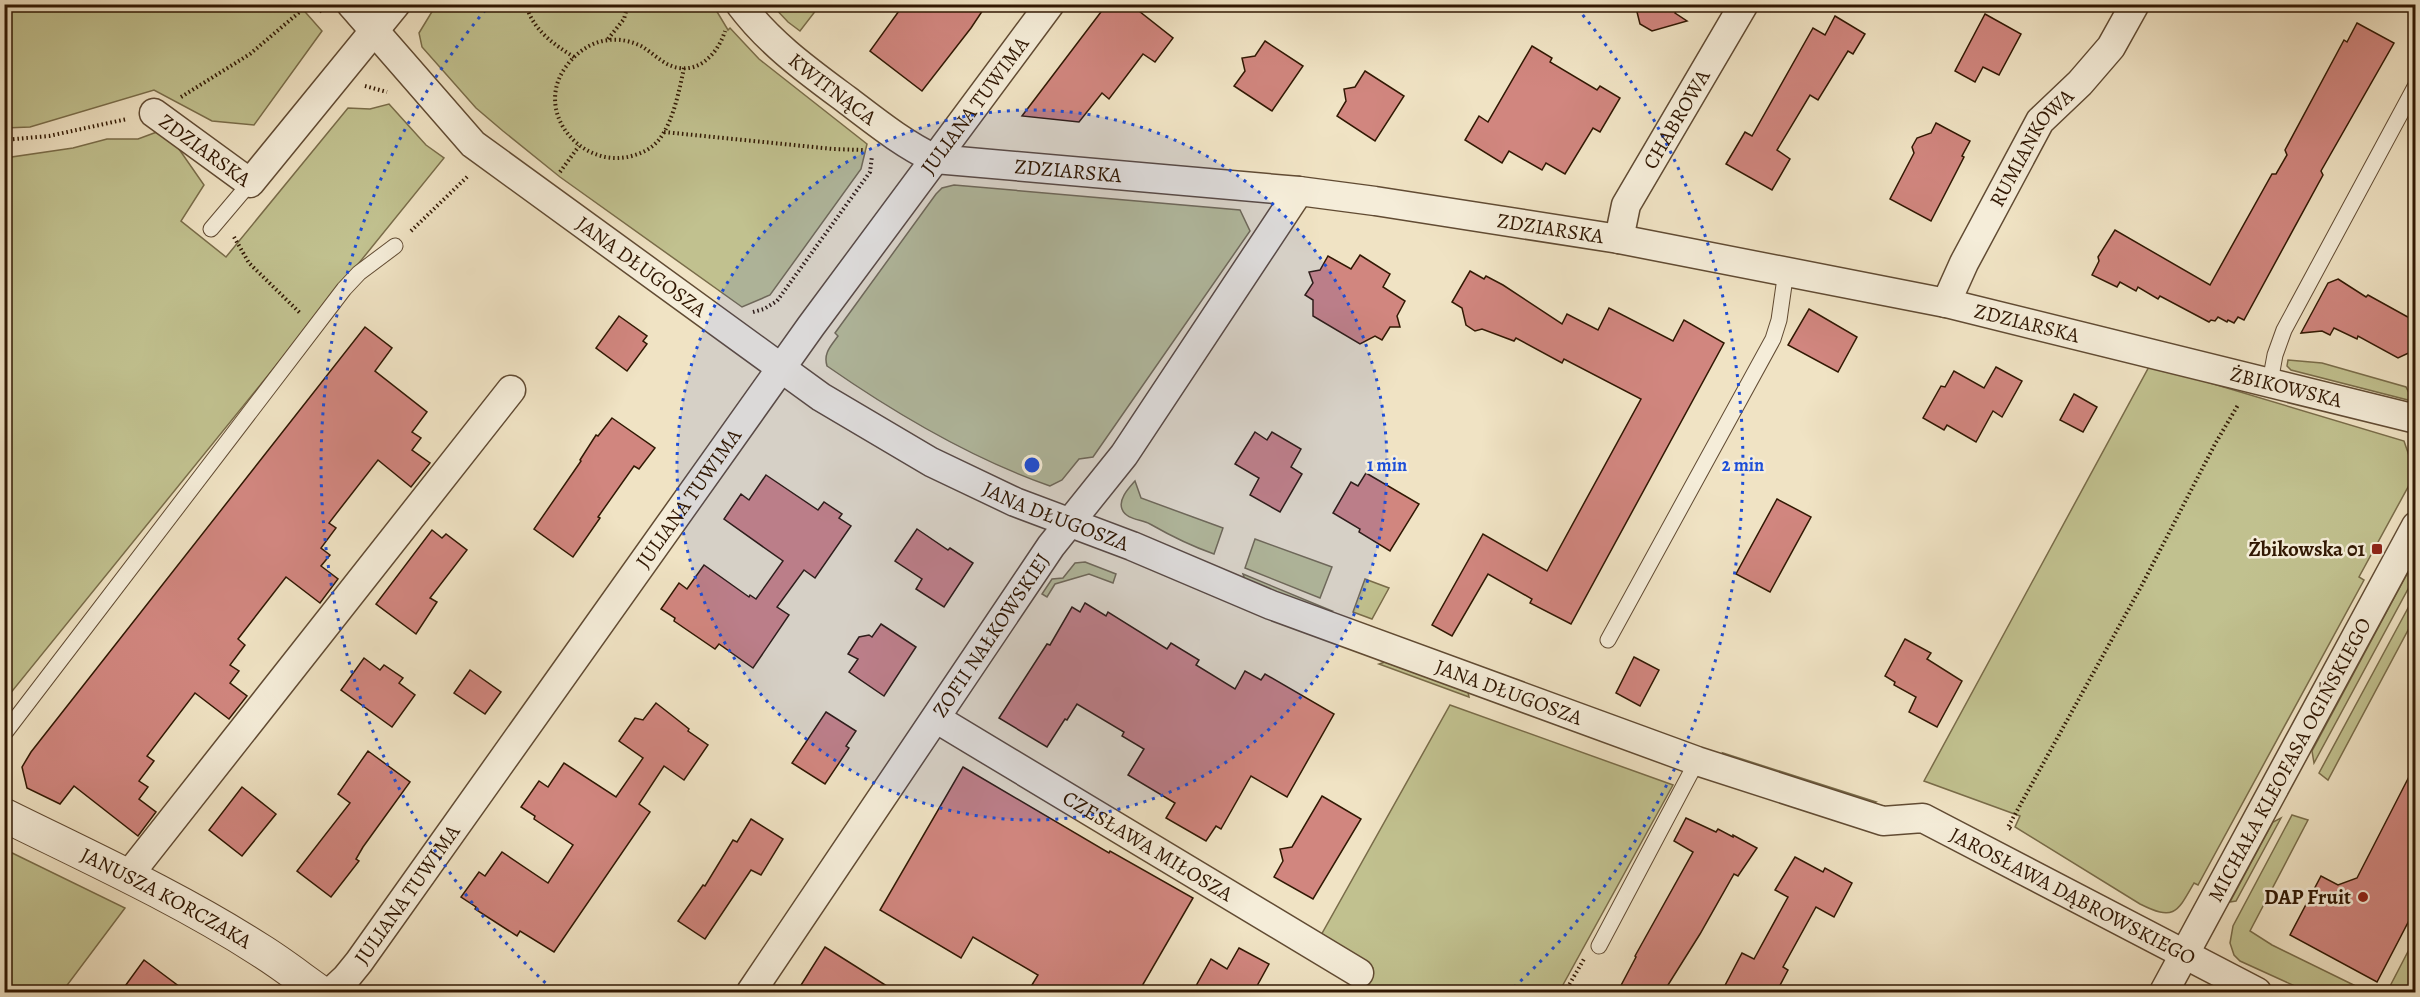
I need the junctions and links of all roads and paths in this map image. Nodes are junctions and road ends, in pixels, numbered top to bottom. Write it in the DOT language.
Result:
graph roads {
  1 [pos="309,4"];
  2 [pos="351,4"];
  3 [pos="396,4"];
  4 [pos="526,4"];
  5 [pos="628,4"];
  6 [pos="1050,4"];
  7 [pos="1744,4"];
  8 [pos="2135,4"];
  9 [pos="734,12"];
  10 [pos="374,32"];
  11 [pos="608,39"];
  12 [pos="574,57"];
  13 [pos="684,68"];
  14 [pos="2415,85"];
  15 [pos="154,113"];
  16 [pos="664,132"];
  17 [pos="4,140"];
  18 [pos="579,146"];
  19 [pos="936,159"];
  20 [pos="471,174"];
  21 [pos="554,179"];
  22 [pos="250,183"];
  23 [pos="1299,191"];
  24 [pos="211,229"];
  25 [pos="234,237"];
  26 [pos="1619,239"];
  27 [pos="395,246"];
  28 [pos="1786,271"];
  29 [pos="1946,303"];
  30 [pos="747,316"];
  31 [pos="315,327"];
  32 [pos="2156,354"];
  33 [pos="782,369"];
  34 [pos="2270,382"];
  35 [pos="511,390"];
  36 [pos="2239,404"];
  37 [pos="2415,419"];
  38 [pos="1069,523"];
  39 [pos="2415,526"];
  40 [pos="1608,640"];
  41 [pos="937,719"];
  42 [pos="4,734"];
  43 [pos="1697,761"];
  44 [pos="4,815"];
  45 [pos="1883,821"];
  46 [pos="2008,827"];
  47 [pos="128,876"];
  48 [pos="1599,946"];
  49 [pos="2184,955"];
  50 [pos="1359,974"];
  51 [pos="320,993"];
  52 [pos="331,993"];
  53 [pos="751,993"];
  54 [pos="1565,993"];
  55 [pos="2164,993"];
  56 [pos="2257,993"];
  1 -- 15 [label="path"];
  2 -- 10 [label="street, JANA DŁUGOSZA"];
  3 -- 10 [label="street, ZDZIARSKA"];
  4 -- 12 [label="path"];
  5 -- 11 [label="path"];
  6 -- 19 [label="street, JULIANA TUWIMA"];
  7 -- 26 [label="street, CHABROWA"];
  8 -- 29 [label="street, RUMIANKOWA"];
  9 -- 13 [label="path"];
  9 -- 19 [label="street, KWITNĄCA"];
  10 -- 22 [label="street, ZDZIARSKA"];
  10 -- 33 [label="street, JANA DŁUGOSZA"];
  11 -- 12 [label="path"];
  11 -- 13 [label="path"];
  12 -- 18 [label="path"];
  13 -- 16 [label="path"];
  14 -- 34 [label="lane"];
  15 -- 17 [label="path, ZDZIARSKA"];
  15 -- 22 [label="street, ZDZIARSKA"];
  16 -- 18 [label="path"];
  16 -- 30 [label="path"];
  18 -- 21 [label="path"];
  19 -- 23 [label="street, ZDZIARSKA"];
  19 -- 33 [label="street, JULIANA TUWIMA"];
  20 -- 27 [label="path"];
  22 -- 24 [label="lane"];
  23 -- 26 [label="street, ZDZIARSKA"];
  23 -- 38 [label="street, ZOFII NAŁKOWSKIEJ"];
  25 -- 31 [label="path"];
  26 -- 28 [label="street, ZDZIARSKA"];
  27 -- 31 [label="lane"];
  28 -- 29 [label="street, ZDZIARSKA"];
  28 -- 40 [label="lane"];
  29 -- 32 [label="street, ZDZIARSKA"];
  31 -- 42 [label="lane"];
  32 -- 34 [label="street, ŻBIKOWSKA"];
  33 -- 38 [label="street, JANA DŁUGOSZA"];
  33 -- 52 [label="street, JULIANA TUWIMA"];
  34 -- 37 [label="street, ŻBIKOWSKA"];
  35 -- 47 [label="street"];
  36 -- 46 [label="path"];
  38 -- 41 [label="street, ZOFII NAŁKOWSKIEJ"];
  38 -- 43 [label="street, JANA DŁUGOSZA"];
  39 -- 49 [label="street, MICHAŁA KLEOFASA OGIŃSKIEGO"];
  41 -- 50 [label="street, CZESŁAWA MIŁOSZA"];
  41 -- 53 [label="street, ZOFII NAŁKOWSKIEJ"];
  43 -- 45 [label="street, JANA DŁUGOSZA"];
  43 -- 48 [label="lane"];
  44 -- 47 [label="street, JANUSZA KORCZAKA"];
  45 -- 49 [label="street, JAROSŁAWA DĄBROWSKIEGO"];
  47 -- 51 [label="street, JANUSZA KORCZAKA"];
  48 -- 54 [label="path"];
  49 -- 55 [label="street, MICHAŁA KLEOFASA OGIŃSKIEGO"];
  49 -- 56 [label="street, JAROSŁAWA DĄBROWSKIEGO"];
}
